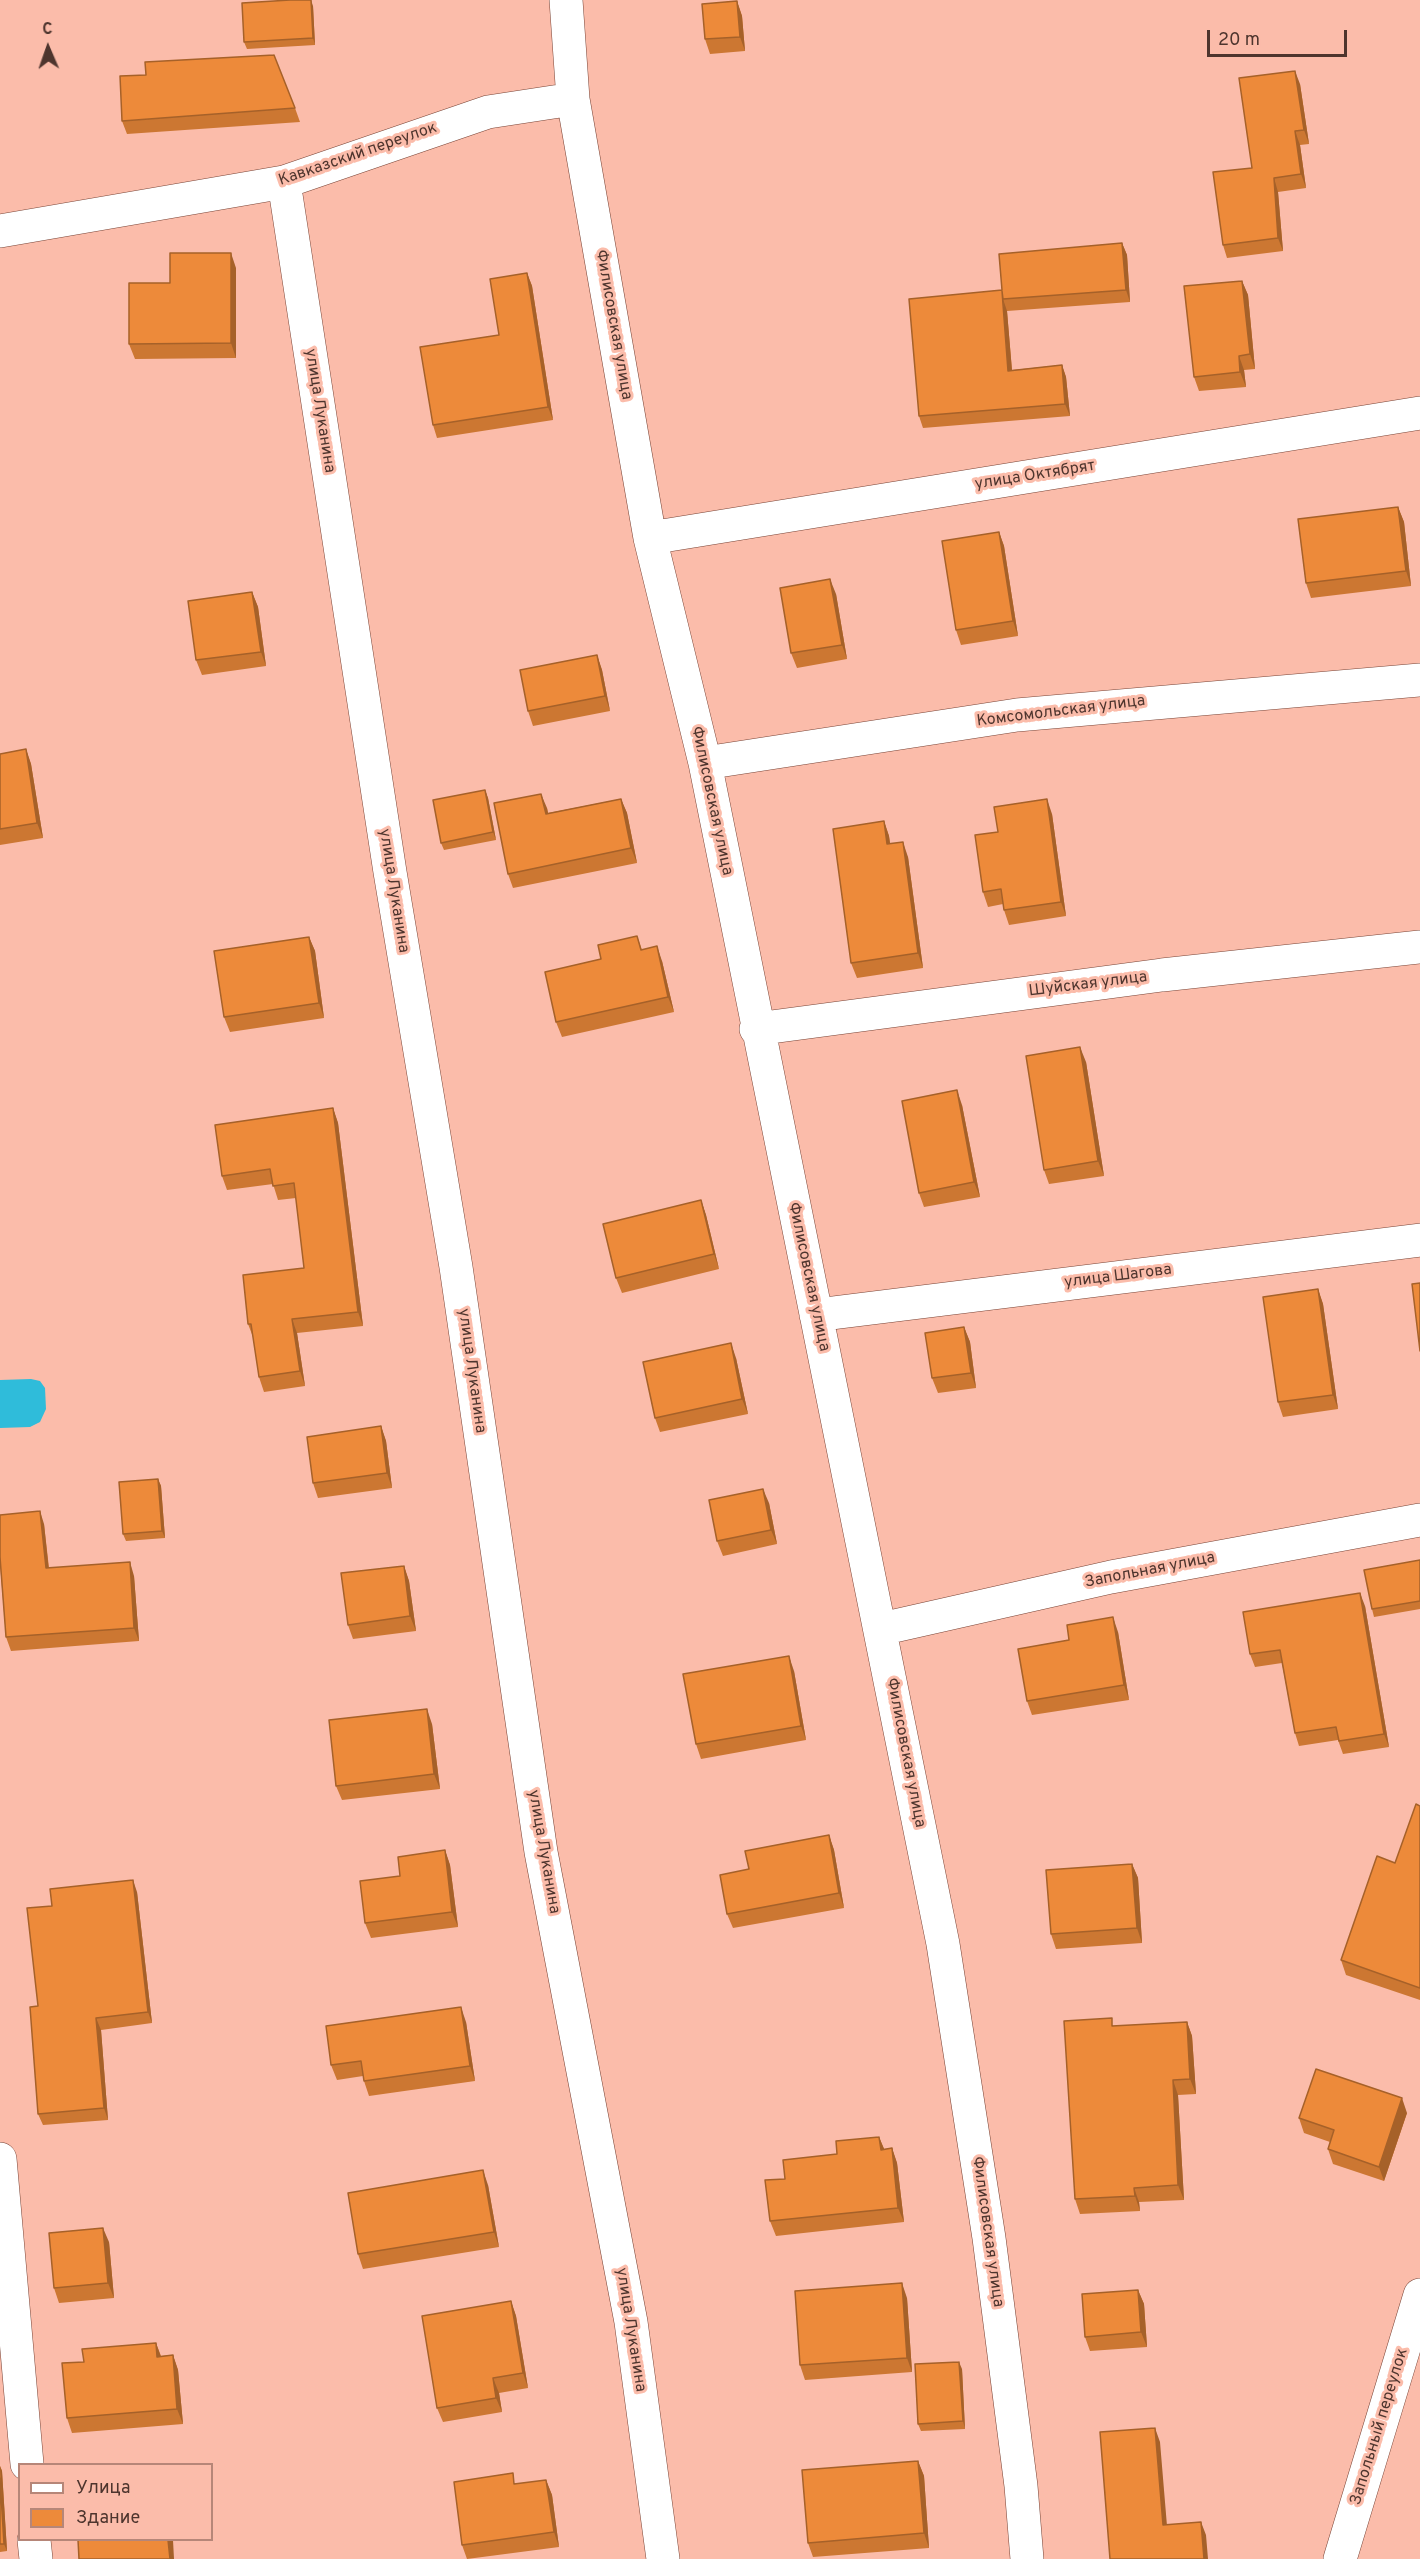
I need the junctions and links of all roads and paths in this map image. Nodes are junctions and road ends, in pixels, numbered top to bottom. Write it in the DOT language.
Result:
graph roads {
  1 [pos="566,0"];
  2 [pos="573,99"];
  3 [pos="284,182"];
  4 [pos="0,231"];
  5 [pos="1420,413"];
  6 [pos="650,538"];
  7 [pos="1420,680"];
  8 [pos="705,763"];
  9 [pos="1420,947"];
  10 [pos="756,1029"];
  11 [pos="1420,1240"];
  12 [pos="816,1315"];
  13 [pos="1420,1520"];
  14 [pos="881,1629"];
  15 [pos="0,2159"];
  16 [pos="1420,2295"];
  17 [pos="27,2463"];
  18 [pos="34,2541"];
  19 [pos="36,2559"];
  20 [pos="663,2559"];
  21 [pos="1027,2559"];
  22 [pos="1340,2559"];
  1 -- 2 [label="street, Филисовская улица"];
  2 -- 3 [label="street, Кавказский переулок"];
  2 -- 6 [label="street, Филисовская улица"];
  3 -- 4 [label="street, Кавказский переулок"];
  3 -- 20 [label="street, улица Луканина"];
  5 -- 6 [label="street, улица Октябрят"];
  6 -- 8 [label="street, Филисовская улица"];
  7 -- 8 [label="street, Комсомольская улица"];
  8 -- 10 [label="street, Филисовская улица"];
  9 -- 10 [label="street, Шуйская улица"];
  10 -- 12 [label="street, Филисовская улица"];
  11 -- 12 [label="street, улица Шагова"];
  12 -- 14 [label="street, Филисовская улица"];
  13 -- 14 [label="street, Запольная улица"];
  14 -- 21 [label="street, Филисовская улица"];
  15 -- 17 [label="street"];
  16 -- 22 [label="street, Запольный переулок"];
  18 -- 19 [label="street"];
}
